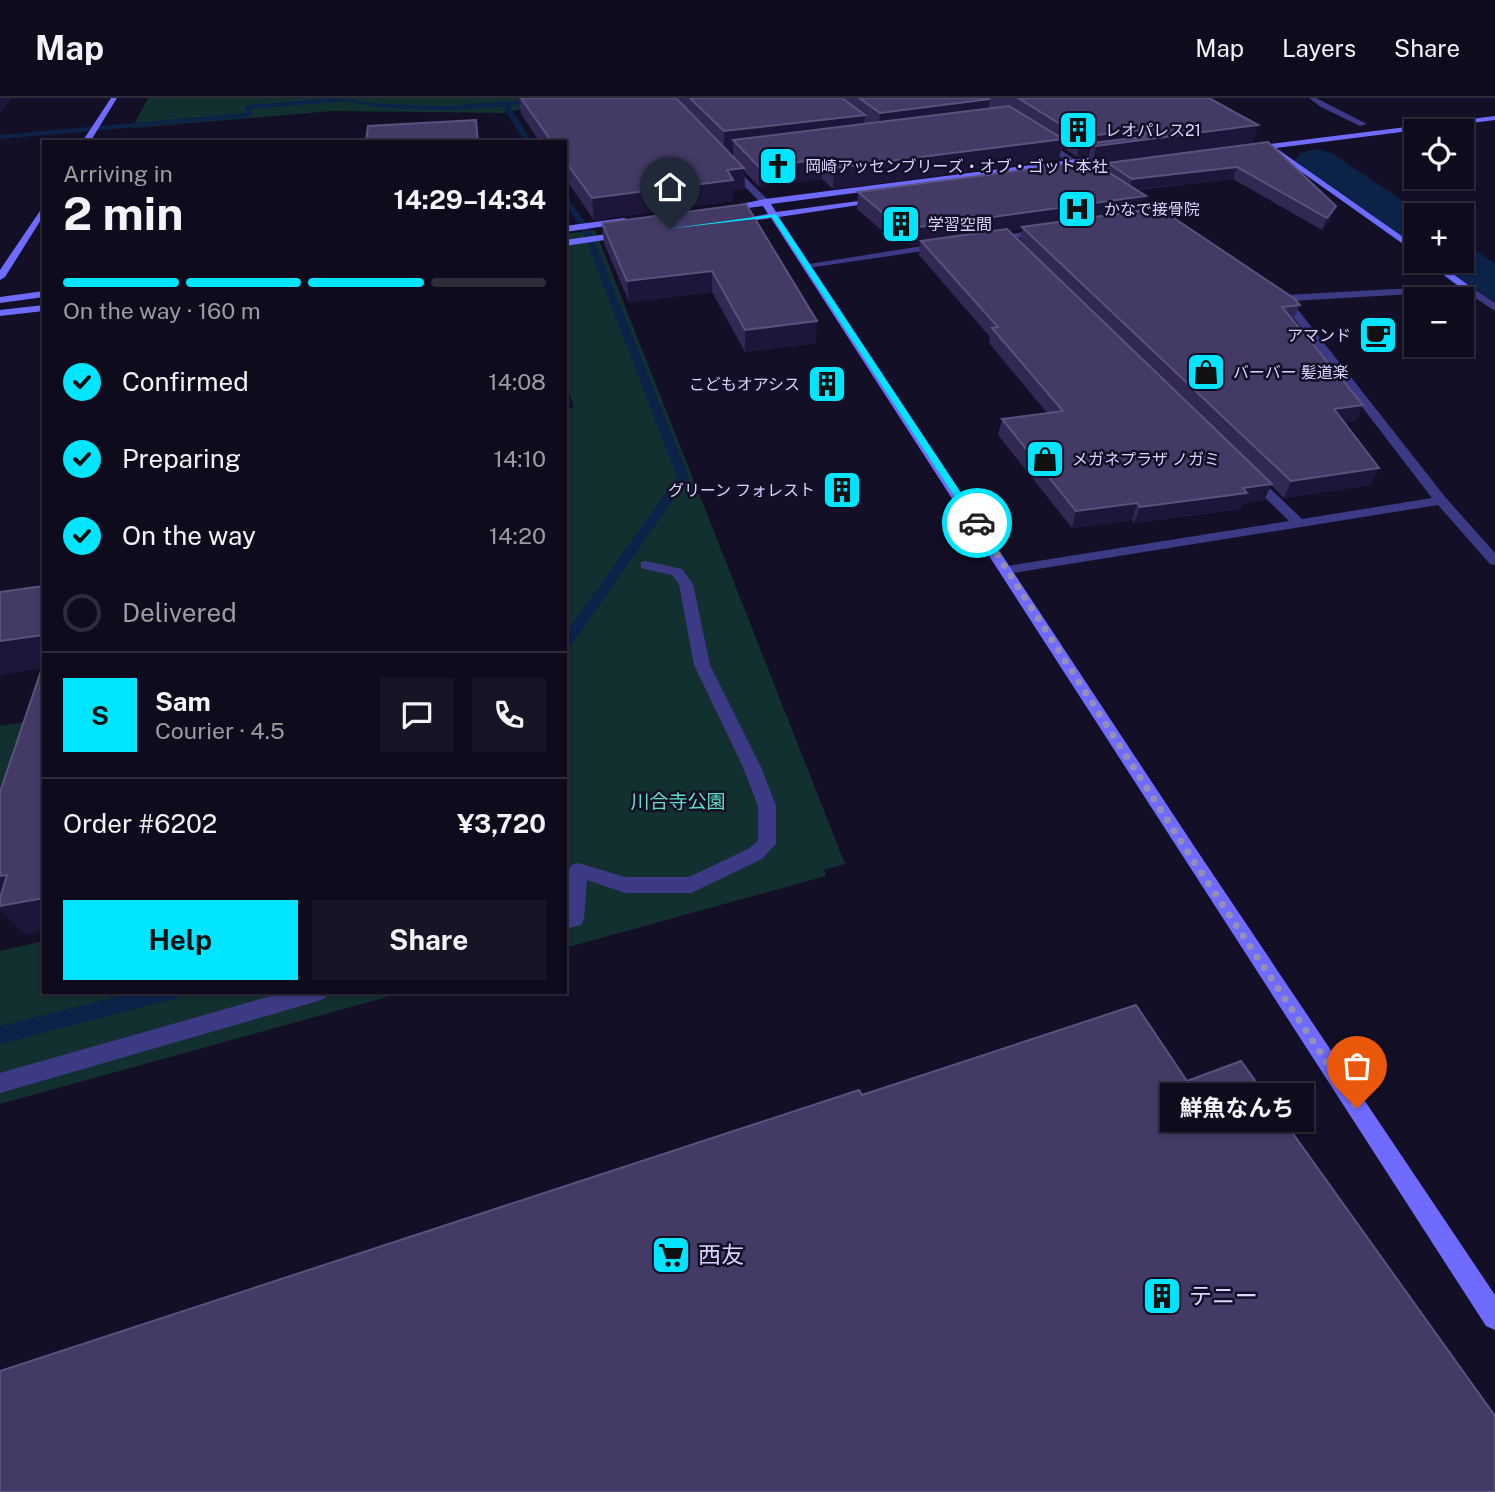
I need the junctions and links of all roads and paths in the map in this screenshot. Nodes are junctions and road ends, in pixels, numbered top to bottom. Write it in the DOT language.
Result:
graph roads {
  1 [pos="114,98"];
  2 [pos="1312,98"];
  3 [pos="1495,118"];
  4 [pos="1376,122"];
  5 [pos="1363,124"];
  6 [pos="1349,126"];
  7 [pos="1031,134"];
  8 [pos="87,140"];
  9 [pos="1240,140"];
  10 [pos="1267,141"];
  11 [pos="1231,152"];
  12 [pos="1125,155"];
  13 [pos="720,156"];
  14 [pos="1074,162"];
  15 [pos="1090,173"];
  16 [pos="1077,174"];
  17 [pos="1102,175"];
  18 [pos="898,198"];
  19 [pos="765,202"];
  20 [pos="709,210"];
  21 [pos="42,211"];
  22 [pos="774,215"];
  23 [pos="640,219"];
  24 [pos="722,222"];
  25 [pos="567,229"];
  26 [pos="1060,229"];
  27 [pos="643,232"];
  28 [pos="1006,236"];
  29 [pos="980,240"];
  30 [pos="1404,241"];
  31 [pos="567,243"];
  32 [pos="953,244"];
  33 [pos="1016,246"];
  34 [pos="808,265"];
  35 [pos="1446,273"];
  36 [pos="0,277"];
  37 [pos="1466,287"];
  38 [pos="1275,291"];
  39 [pos="1404,291"];
  40 [pos="1474,293"];
  41 [pos="42,294"];
  42 [pos="1286,298"];
  43 [pos="0,300"];
  44 [pos="42,308"];
  45 [pos="1495,308"];
  46 [pos="0,313"];
  47 [pos="1239,465"];
  48 [pos="1441,501"];
  49 [pos="1297,522"];
  50 [pos="1495,561"];
  51 [pos="646,565"];
  52 [pos="1007,570"];
  53 [pos="572,866"];
  54 [pos="567,921"];
  55 [pos="311,994"];
  56 [pos="0,1083"];
  57 [pos="1495,1317"];
  1 -- 8 [label="street"];
  2 -- 5 [label="street"];
  3 -- 10 [label="street"];
  4 -- 5 [label="street"];
  5 -- 6 [label="street"];
  7 -- 14 [label="street"];
  9 -- 10 [label="street"];
  10 -- 11 [label="street"];
  10 -- 30 [label="street"];
  12 -- 14 [label="street"];
  13 -- 19 [label="street"];
  14 -- 15 [label="street"];
  14 -- 19 [label="street"];
  15 -- 16 [label="street"];
  15 -- 17 [label="street"];
  18 -- 22 [label="street"];
  19 -- 20 [label="street"];
  19 -- 22 [label="street"];
  21 -- 36 [label="street"];
  22 -- 24 [label="street"];
  22 -- 34 [label="street"];
  23 -- 25 [label="street"];
  26 -- 28 [label="street"];
  27 -- 31 [label="street"];
  28 -- 29 [label="street"];
  28 -- 33 [label="street"];
  32 -- 34 [label="street"];
  34 -- 52 [label="street"];
  35 -- 37 [label="street"];
  38 -- 42 [label="street"];
  39 -- 42 [label="street"];
  40 -- 45 [label="street"];
  41 -- 43 [label="street"];
  42 -- 48 [label="street"];
  44 -- 46 [label="street"];
  47 -- 49 [label="street"];
  48 -- 49 [label="street"];
  48 -- 50 [label="street"];
  49 -- 52 [label="street"];
  51 -- 53 [label="street"];
  52 -- 57 [label="street"];
  53 -- 54 [label="street"];
  55 -- 56 [label="street"];
}
